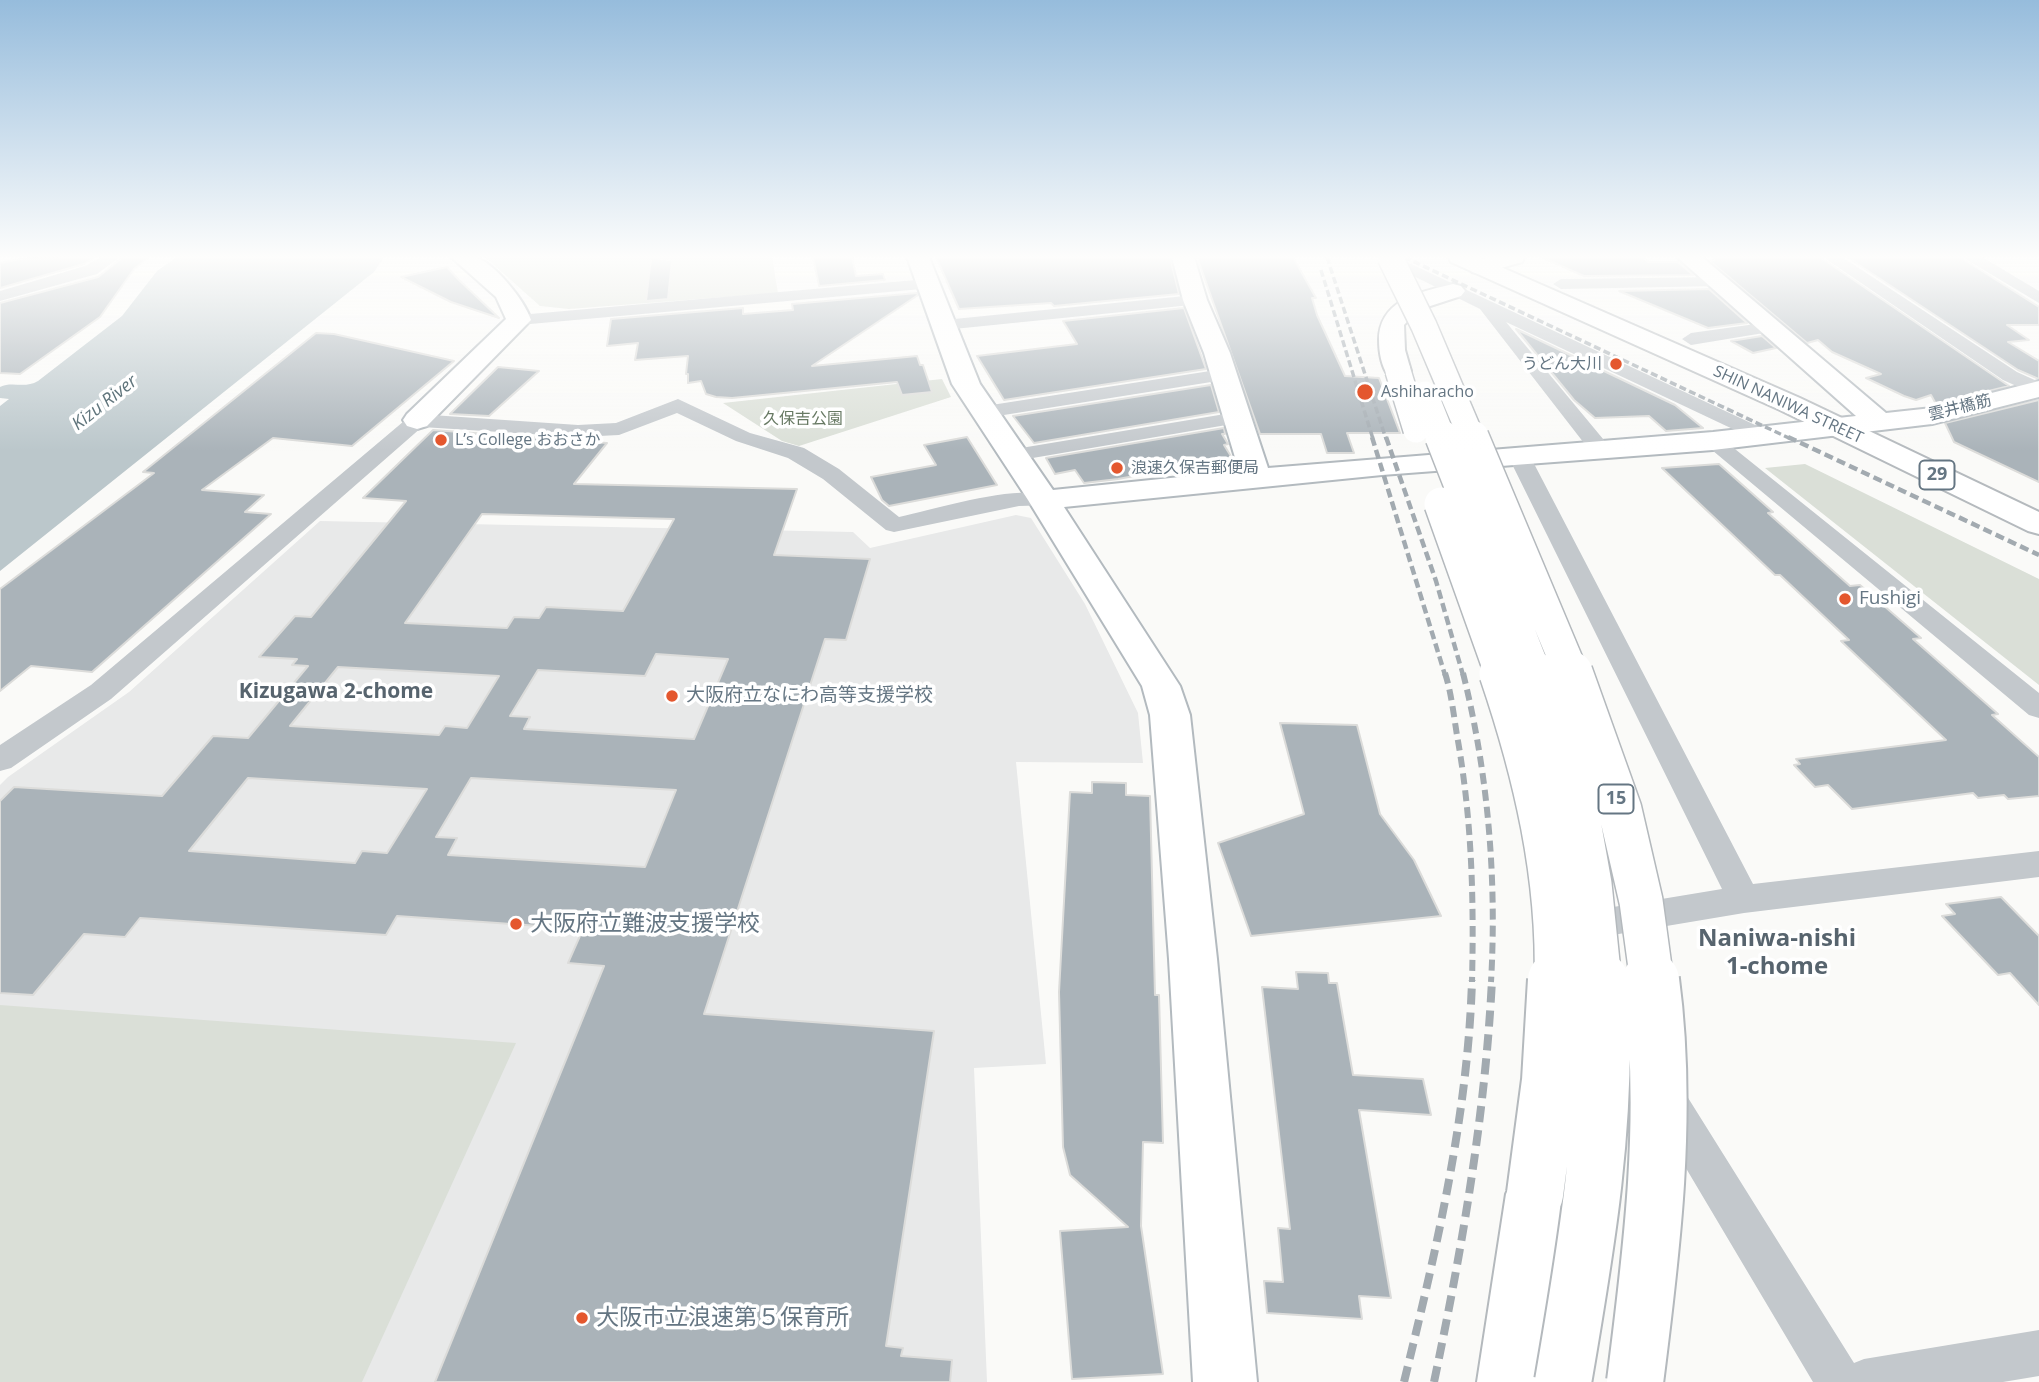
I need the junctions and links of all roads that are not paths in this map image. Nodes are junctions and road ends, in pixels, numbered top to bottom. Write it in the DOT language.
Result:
graph roads {
  1 [pos="517,321"];
  2 [pos="943,321"];
  3 [pos="979,321"];
  4 [pos="1203,321"];
  5 [pos="1394,321"];
  6 [pos="1396,321"];
  7 [pos="1422,321"];
  8 [pos="1496,321"];
  9 [pos="1519,321"];
  10 [pos="1619,321"];
  11 [pos="1647,321"];
  12 [pos="1764,321"];
  13 [pos="1928,321"];
  14 [pos="944,325"];
  15 [pos="1770,327"];
  16 [pos="1690,340"];
  17 [pos="1223,374"];
  18 [pos="2038,389"];
  19 [pos="985,412"];
  20 [pos="1237,418"];
  21 [pos="417,420"];
  22 [pos="1880,422"];
  23 [pos="1836,426"];
  24 [pos="1761,435"];
  25 [pos="1713,441"];
  26 [pos="1602,451"];
  27 [pos="1015,455"];
  28 [pos="1519,456"];
  29 [pos="1256,478"];
  30 [pos="1044,500"];
  31 [pos="2039,501"];
  32 [pos="2039,524"];
  33 [pos="2039,708"];
  34 [pos="0,760"];
  35 [pos="2039,864"];
  36 [pos="1744,899"];
  37 [pos="2039,1353"];
  38 [pos="1225,1382"];
  39 [pos="1509,1382"];
  40 [pos="1563,1382"];
  41 [pos="1635,1382"];
  42 [pos="1839,1382"];
  43 [pos="1864,1382"];
  1 -- 21 [label="main road"];
  2 -- 14 [label="main road"];
  3 -- 14 [label="street"];
  4 -- 17 [label="main road"];
  5 -- 39 [label="main road, bridge"];
  6 -- 40 [label="main road, 15, bridge"];
  7 -- 41 [label="main road, 15, bridge"];
  8 -- 26 [label="street"];
  9 -- 24 [label="street"];
  10 -- 23 [label="main road, SHIN NANIWA STREET / 29"];
  11 -- 16 [label="main road, SHIN NANIWA STREET / 29"];
  12 -- 15 [label="main road"];
  13 -- 18 [label="street"];
  14 -- 19 [label="main road"];
  15 -- 16 [label="street"];
  15 -- 22 [label="main road"];
  16 -- 22 [label="main road, SHIN NANIWA STREET / 29"];
  17 -- 19 [label="street"];
  17 -- 20 [label="main road"];
  18 -- 22 [label="main road, 雲井橋筋"];
  19 -- 27 [label="main road"];
  20 -- 27 [label="street"];
  20 -- 29 [label="main road"];
  21 -- 30 [label="street"];
  21 -- 34 [label="street"];
  22 -- 23 [label="main road, 雲井橋筋"];
  22 -- 31 [label="main road, SHIN NANIWA STREET / 29"];
  23 -- 24 [label="main road, 雲井橋筋"];
  23 -- 32 [label="main road, SHIN NANIWA STREET / 29"];
  24 -- 25 [label="main road, 雲井橋筋"];
  25 -- 26 [label="main road, 雲井橋筋"];
  25 -- 33 [label="street"];
  26 -- 28 [label="main road, 雲井橋筋"];
  27 -- 30 [label="main road"];
  28 -- 29 [label="main road, 雲井橋筋"];
  28 -- 36 [label="street"];
  29 -- 30 [label="main road, 雲井橋筋"];
  30 -- 38 [label="main road"];
  35 -- 36 [label="street"];
  36 -- 42 [label="street"];
  37 -- 43 [label="street"];
}
